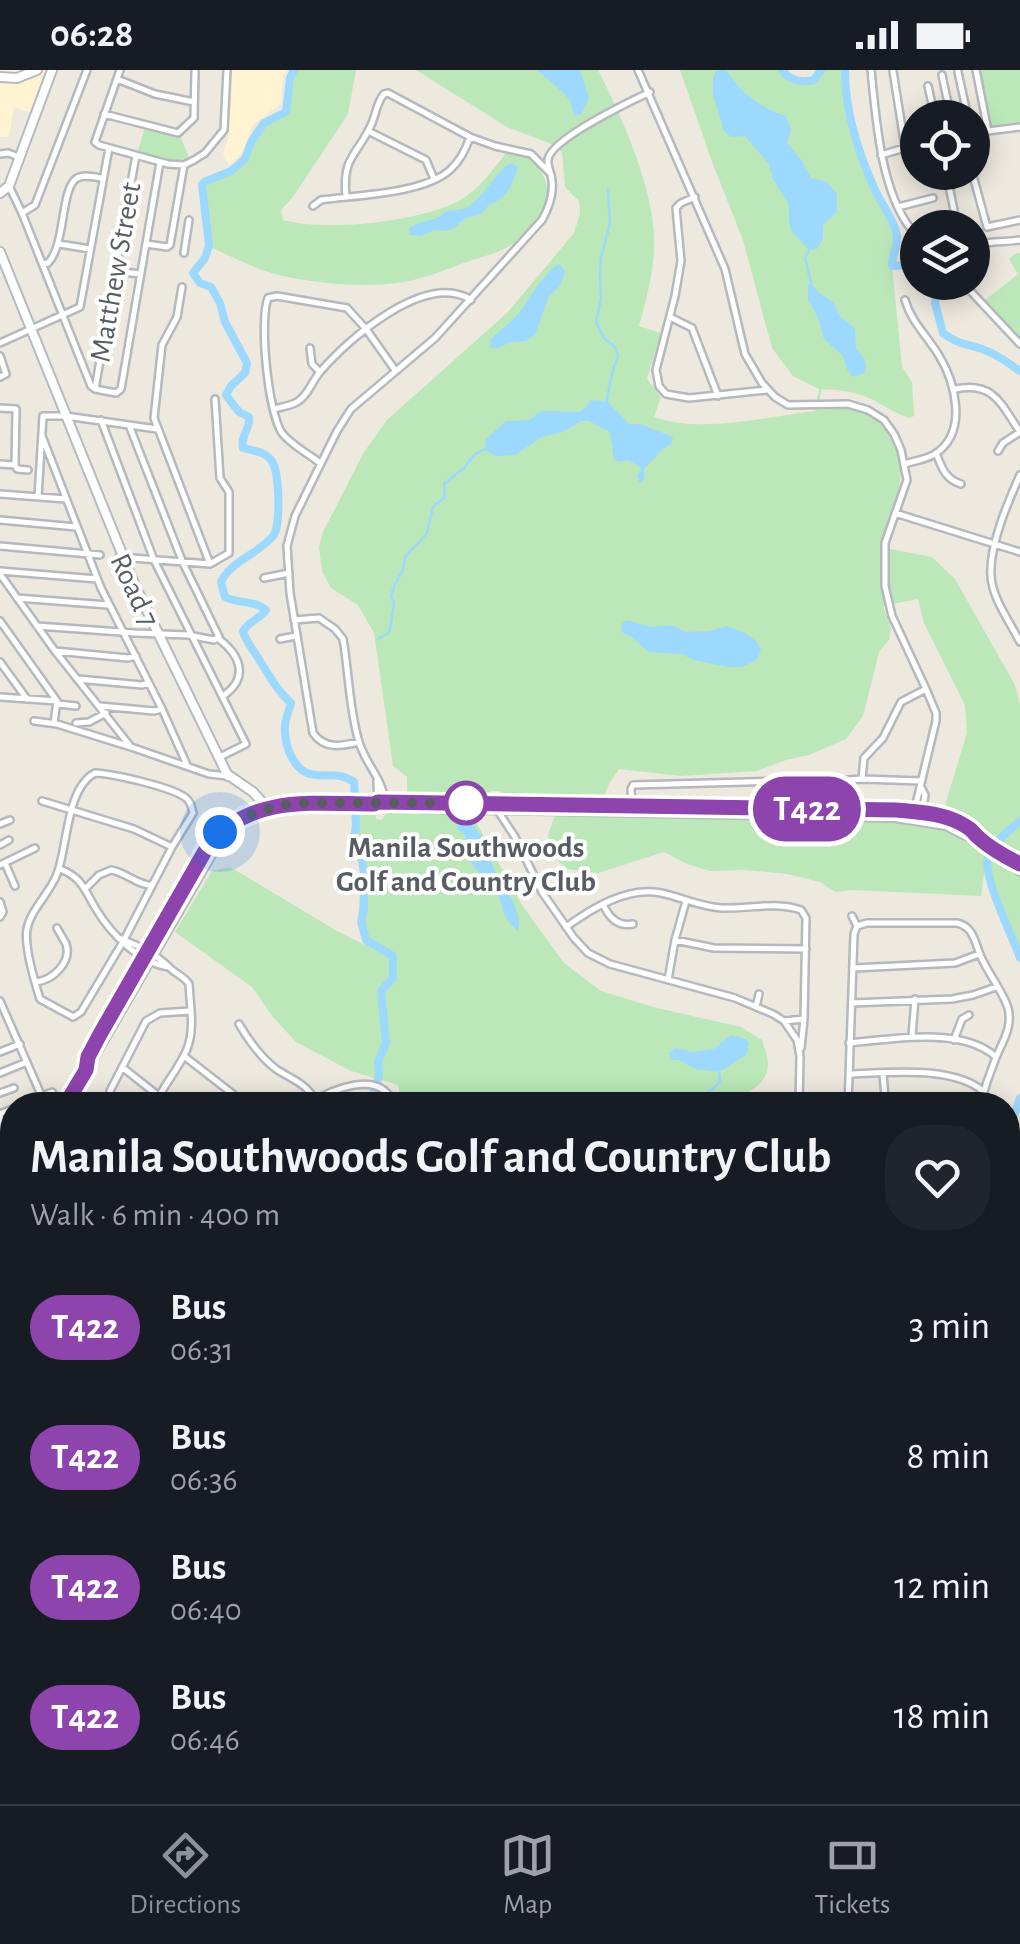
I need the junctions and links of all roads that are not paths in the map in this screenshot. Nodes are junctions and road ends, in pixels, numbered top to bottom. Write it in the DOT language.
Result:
graph roads {
  1 [pos="37,70"];
  2 [pos="52,70"];
  3 [pos="87,70"];
  4 [pos="120,70"];
  5 [pos="195,70"];
  6 [pos="227,70"];
  7 [pos="638,70"];
  8 [pos="871,70"];
  9 [pos="976,70"];
  10 [pos="893,71"];
  11 [pos="958,72"];
  12 [pos="942,76"];
  13 [pos="0,77"];
  14 [pos="117,79"];
  15 [pos="381,84"];
  16 [pos="928,86"];
  17 [pos="650,92"];
  18 [pos="384,94"];
  19 [pos="931,100"];
  20 [pos="947,100"];
  21 [pos="964,100"];
  22 [pos="982,100"];
  23 [pos="194,102"];
  24 [pos="900,112"];
  25 [pos="104,114"];
  26 [pos="1020,126"];
  27 [pos="368,131"];
  28 [pos="990,131"];
  29 [pos="470,137"];
  30 [pos="109,148"];
  31 [pos="553,148"];
  32 [pos="900,150"];
  33 [pos="0,154"];
  34 [pos="531,154"];
  35 [pos="136,155"];
  36 [pos="882,155"];
  37 [pos="19,158"];
  38 [pos="160,162"];
  39 [pos="184,165"];
  40 [pos="551,174"];
  41 [pos="102,178"];
  42 [pos="434,179"];
  43 [pos="9,186"];
  44 [pos="950,190"];
  45 [pos="977,190"];
  46 [pos="0,192"];
  47 [pos="695,197"];
  48 [pos="346,198"];
  49 [pos="933,198"];
  50 [pos="312,206"];
  51 [pos="898,207"];
  52 [pos="954,210"];
  53 [pos="900,211"];
  54 [pos="22,213"];
  55 [pos="189,220"];
  56 [pos="1020,220"];
  57 [pos="1020,240"];
  58 [pos="990,242"];
  59 [pos="58,244"];
  60 [pos="146,244"];
  61 [pos="170,245"];
  62 [pos="90,250"];
  63 [pos="0,252"];
  64 [pos="43,264"];
  65 [pos="115,271"];
  66 [pos="140,274"];
  67 [pos="182,287"];
  68 [pos="470,300"];
  69 [pos="904,300"];
  70 [pos="979,300"];
  71 [pos="62,316"];
  72 [pos="670,317"];
  73 [pos="31,329"];
  74 [pos="366,329"];
  75 [pos="0,344"];
  76 [pos="1020,344"];
  77 [pos="310,348"];
  78 [pos="0,356"];
  79 [pos="395,370"];
  80 [pos="320,372"];
  81 [pos="0,377"];
  82 [pos="96,389"];
  83 [pos="954,389"];
  84 [pos="768,390"];
  85 [pos="718,396"];
  86 [pos="215,399"];
  87 [pos="0,408"];
  88 [pos="274,409"];
  89 [pos="65,416"];
  90 [pos="101,420"];
  91 [pos="128,425"];
  92 [pos="157,429"];
  93 [pos="1020,432"];
  94 [pos="42,436"];
  95 [pos="998,452"];
  96 [pos="936,454"];
  97 [pos="320,463"];
  98 [pos="0,464"];
  99 [pos="905,464"];
  100 [pos="15,466"];
  101 [pos="28,470"];
  102 [pos="1020,475"];
  103 [pos="961,484"];
  104 [pos="0,494"];
  105 [pos="38,497"];
  106 [pos="66,499"];
  107 [pos="895,513"];
  108 [pos="0,520"];
  109 [pos="76,527"];
  110 [pos="996,545"];
  111 [pos="0,546"];
  112 [pos="1020,552"];
  113 [pos="88,554"];
  114 [pos="100,555"];
  115 [pos="121,557"];
  116 [pos="154,560"];
  117 [pos="183,563"];
  118 [pos="210,564"];
  119 [pos="0,572"];
  120 [pos="289,574"];
  121 [pos="264,578"];
  122 [pos="97,579"];
  123 [pos="17,598"];
  124 [pos="110,605"];
  125 [pos="294,620"];
  126 [pos="0,621"];
  127 [pos="36,626"];
  128 [pos="124,632"];
  129 [pos="157,635"];
  130 [pos="192,636"];
  131 [pos="296,636"];
  132 [pos="219,639"];
  133 [pos="280,639"];
  134 [pos="1020,642"];
  135 [pos="55,651"];
  136 [pos="136,656"];
  137 [pos="0,662"];
  138 [pos="78,679"];
  139 [pos="149,683"];
  140 [pos="926,689"];
  141 [pos="222,696"];
  142 [pos="0,697"];
  143 [pos="27,699"];
  144 [pos="57,702"];
  145 [pos="76,706"];
  146 [pos="162,709"];
  147 [pos="103,710"];
  148 [pos="55,719"];
  149 [pos="34,721"];
  150 [pos="76,722"];
  151 [pos="359,742"];
  152 [pos="132,746"];
  153 [pos="220,757"];
  154 [pos="188,765"];
  155 [pos="224,775"];
  156 [pos="862,779"];
  157 [pos="784,781"];
  158 [pos="771,782"];
  159 [pos="809,783"];
  160 [pos="921,784"];
  161 [pos="42,801"];
  162 [pos="378,804"];
  163 [pos="498,807"];
  164 [pos="509,807"];
  165 [pos="72,809"];
  166 [pos="266,810"];
  167 [pos="632,810"];
  168 [pos="772,812"];
  169 [pos="918,816"];
  170 [pos="10,820"];
  171 [pos="0,824"];
  172 [pos="515,837"];
  173 [pos="9,840"];
  174 [pos="0,844"];
  175 [pos="172,847"];
  176 [pos="35,848"];
  177 [pos="2,864"];
  178 [pos="1020,868"];
  179 [pos="59,869"];
  180 [pos="152,885"];
  181 [pos="14,886"];
  182 [pos="86,888"];
  183 [pos="686,900"];
  184 [pos="0,902"];
  185 [pos="602,904"];
  186 [pos="852,916"];
  187 [pos="0,918"];
  188 [pos="633,924"];
  189 [pos="857,926"];
  190 [pos="566,927"];
  191 [pos="57,928"];
  192 [pos="122,940"];
  193 [pos="675,940"];
  194 [pos="806,950"];
  195 [pos="979,954"];
  196 [pos="148,955"];
  197 [pos="853,968"];
  198 [pos="668,980"];
  199 [pos="36,982"];
  200 [pos="996,986"];
  201 [pos="759,994"];
  202 [pos="914,999"];
  203 [pos="0,1002"];
  204 [pos="852,1003"];
  205 [pos="756,1006"];
  206 [pos="190,1011"];
  207 [pos="970,1015"];
  208 [pos="804,1019"];
  209 [pos="784,1020"];
  210 [pos="239,1024"];
  211 [pos="12,1026"];
  212 [pos="0,1031"];
  213 [pos="912,1037"];
  214 [pos="954,1040"];
  215 [pos="850,1042"];
  216 [pos="20,1044"];
  217 [pos="0,1052"];
  218 [pos="184,1056"];
  219 [pos="800,1056"];
  220 [pos="996,1057"];
  221 [pos="28,1062"];
  222 [pos="122,1067"];
  223 [pos="0,1074"];
  224 [pos="849,1074"];
  225 [pos="883,1074"];
  226 [pos="14,1088"];
  227 [pos="3,1092"];
  228 [pos="40,1092"];
  229 [pos="73,1092"];
  230 [pos="110,1092"];
  231 [pos="152,1092"];
  232 [pos="161,1092"];
  233 [pos="230,1092"];
  234 [pos="310,1092"];
  235 [pos="332,1092"];
  236 [pos="387,1092"];
  237 [pos="799,1092"];
  238 [pos="848,1092"];
  239 [pos="881,1092"];
  240 [pos="984,1092"];
  1 -- 13 [label="main road"];
  2 -- 37 [label="main road"];
  3 -- 54 [label="street"];
  4 -- 14 [label="street"];
  5 -- 23 [label="street"];
  6 -- 39 [label="street"];
  7 -- 17 [label="street"];
  8 -- 36 [label="street"];
  9 -- 22 [label="street"];
  10 -- 24 [label="street"];
  11 -- 21 [label="street"];
  12 -- 20 [label="street"];
  14 -- 23 [label="street"];
  14 -- 25 [label="street"];
  15 -- 18 [label="street"];
  16 -- 19 [label="street"];
  17 -- 31 [label="street"];
  17 -- 47 [label="street"];
  18 -- 27 [label="street"];
  18 -- 29 [label="street"];
  23 -- 25 [label="street"];
  25 -- 30 [label="street"];
  26 -- 28 [label="street"];
  27 -- 42 [label="street"];
  27 -- 48 [label="street"];
  29 -- 34 [label="street"];
  29 -- 42 [label="street"];
  30 -- 35 [label="street"];
  30 -- 41 [label="street"];
  31 -- 34 [label="street"];
  31 -- 40 [label="street"];
  32 -- 36 [label="street"];
  33 -- 37 [label="street"];
  34 -- 40 [label="street"];
  35 -- 38 [label="street"];
  35 -- 65 [label="street, Matthew Street"];
  36 -- 51 [label="street"];
  37 -- 43 [label="main road"];
  38 -- 39 [label="street"];
  38 -- 60 [label="street"];
  39 -- 61 [label="street"];
  40 -- 68 [label="street"];
  41 -- 59 [label="street"];
  41 -- 62 [label="street"];
  42 -- 48 [label="street"];
  43 -- 46 [label="main road"];
  43 -- 54 [label="street"];
  44 -- 52 [label="street"];
  45 -- 56 [label="street"];
  47 -- 72 [label="street"];
  47 -- 84 [label="street"];
  48 -- 50 [label="street"];
  49 -- 51 [label="street"];
  51 -- 53 [label="street"];
  54 -- 64 [label="street"];
  55 -- 61 [label="street"];
  57 -- 58 [label="street"];
  59 -- 62 [label="street"];
  59 -- 64 [label="street"];
  60 -- 61 [label="street"];
  60 -- 66 [label="street"];
  62 -- 71 [label="street"];
  63 -- 73 [label="main road, Road 7"];
  64 -- 71 [label="street"];
  65 -- 66 [label="street"];
  65 -- 82 [label="street, Matthew Street"];
  66 -- 82 [label="street"];
  67 -- 92 [label="street"];
  68 -- 74 [label="street"];
  68 -- 79 [label="street"];
  69 -- 83 [label="street"];
  70 -- 76 [label="street"];
  71 -- 73 [label="street"];
  71 -- 82 [label="street"];
  72 -- 85 [label="street"];
  72 -- 85 [label="street"];
  73 -- 75 [label="street"];
  73 -- 89 [label="main road, Road 7"];
  74 -- 79 [label="street"];
  74 -- 80 [label="street"];
  74 -- 88 [label="street"];
  77 -- 80 [label="street"];
  78 -- 81 [label="street"];
  79 -- 97 [label="street"];
  80 -- 88 [label="street"];
  83 -- 93 [label="street"];
  83 -- 96 [label="street"];
  84 -- 85 [label="street"];
  84 -- 99 [label="street"];
  86 -- 118 [label="street"];
  87 -- 100 [label="street"];
  88 -- 97 [label="street"];
  89 -- 90 [label="street"];
  89 -- 94 [label="street"];
  89 -- 115 [label="main road, Road 7"];
  90 -- 91 [label="street"];
  90 -- 116 [label="street"];
  91 -- 92 [label="street"];
  91 -- 117 [label="street"];
  92 -- 118 [label="street"];
  93 -- 95 [label="street"];
  94 -- 105 [label="street"];
  94 -- 106 [label="street"];
  96 -- 99 [label="street"];
  96 -- 103 [label="street"];
  97 -- 120 [label="street"];
  98 -- 100 [label="street"];
  99 -- 107 [label="street"];
  100 -- 101 [label="street"];
  102 -- 110 [label="street"];
  104 -- 105 [label="street"];
  105 -- 106 [label="street"];
  106 -- 109 [label="street"];
  107 -- 110 [label="street"];
  107 -- 140 [label="street"];
  108 -- 109 [label="street"];
  109 -- 113 [label="street"];
  110 -- 112 [label="street"];
  110 -- 134 [label="street"];
  111 -- 113 [label="street"];
  113 -- 114 [label="street"];
  113 -- 122 [label="street"];
  115 -- 116 [label="street"];
  115 -- 129 [label="main road, Road 7"];
  116 -- 117 [label="street"];
  116 -- 130 [label="street"];
  117 -- 118 [label="street"];
  117 -- 132 [label="street"];
  119 -- 122 [label="street"];
  119 -- 123 [label="street"];
  120 -- 121 [label="street"];
  120 -- 125 [label="street"];
  122 -- 124 [label="street"];
  123 -- 124 [label="street"];
  123 -- 127 [label="street"];
  124 -- 128 [label="street"];
  125 -- 131 [label="street"];
  125 -- 151 [label="street"];
  126 -- 144 [label="street"];
  127 -- 128 [label="street"];
  127 -- 135 [label="street"];
  128 -- 129 [label="street"];
  128 -- 136 [label="street"];
  129 -- 130 [label="street"];
  129 -- 153 [label="main road, Road 7"];
  129 -- 155 [label="main road, Road 7"];
  130 -- 132 [label="street"];
  130 -- 141 [label="street"];
  131 -- 133 [label="street"];
  131 -- 151 [label="street"];
  132 -- 141 [label="street"];
  135 -- 136 [label="street"];
  135 -- 138 [label="street"];
  136 -- 139 [label="street"];
  137 -- 143 [label="street"];
  138 -- 139 [label="street"];
  138 -- 147 [label="street"];
  139 -- 146 [label="street"];
  140 -- 156 [label="street"];
  140 -- 160 [label="street"];
  141 -- 153 [label="street"];
  142 -- 143 [label="street"];
  143 -- 144 [label="street"];
  144 -- 145 [label="street"];
  144 -- 148 [label="street"];
  146 -- 147 [label="street"];
  146 -- 154 [label="street"];
  147 -- 150 [label="street"];
  147 -- 152 [label="street"];
  148 -- 149 [label="street"];
  148 -- 152 [label="street"];
  151 -- 162 [label="street"];
  152 -- 154 [label="street"];
  153 -- 155 [label="main road, Road 7"];
  154 -- 155 [label="street"];
  155 -- 166 [label="main road, Road 7"];
  156 -- 159 [label="street"];
  156 -- 160 [label="street"];
  157 -- 158 [label="street"];
  158 -- 167 [label="street"];
  158 -- 168 [label="street"];
  160 -- 169 [label="street"];
  161 -- 165 [label="street"];
  162 -- 163 [label="main road"];
  162 -- 163 [label="main road"];
  162 -- 166 [label="main road"];
  163 -- 164 [label="main road"];
  163 -- 172 [label="street"];
  164 -- 167 [label="main road"];
  164 -- 172 [label="street"];
  165 -- 175 [label="street"];
  165 -- 175 [label="street"];
  165 -- 179 [label="street"];
  166 -- 196 [label="main road"];
  167 -- 168 [label="main road"];
  168 -- 169 [label="main road"];
  169 -- 178 [label="main road"];
  170 -- 171 [label="street"];
  172 -- 190 [label="street"];
  173 -- 174 [label="street"];
  175 -- 180 [label="street"];
  176 -- 177 [label="street"];
  177 -- 181 [label="street"];
  179 -- 182 [label="street"];
  179 -- 199 [label="street"];
  180 -- 182 [label="street"];
  180 -- 192 [label="street"];
  182 -- 192 [label="street"];
  183 -- 185 [label="street"];
  183 -- 193 [label="street"];
  183 -- 194 [label="street"];
  184 -- 187 [label="street"];
  185 -- 188 [label="street"];
  185 -- 190 [label="street"];
  186 -- 189 [label="street"];
  189 -- 195 [label="street"];
  189 -- 197 [label="street"];
  190 -- 198 [label="street"];
  191 -- 199 [label="street"];
  192 -- 196 [label="street"];
  192 -- 199 [label="street"];
  193 -- 194 [label="street"];
  193 -- 198 [label="street"];
  194 -- 208 [label="street"];
  195 -- 197 [label="street"];
  195 -- 200 [label="street"];
  196 -- 206 [label="street"];
  196 -- 229 [label="main road"];
  197 -- 204 [label="street"];
  198 -- 205 [label="street"];
  200 -- 202 [label="street"];
  200 -- 220 [label="street"];
  201 -- 205 [label="street"];
  202 -- 204 [label="street"];
  202 -- 213 [label="street"];
  203 -- 211 [label="street"];
  204 -- 215 [label="street"];
  205 -- 209 [label="street"];
  206 -- 218 [label="street"];
  206 -- 222 [label="street"];
  207 -- 214 [label="street"];
  208 -- 209 [label="street"];
  208 -- 219 [label="street"];
  209 -- 219 [label="street"];
  210 -- 234 [label="street"];
  211 -- 212 [label="street"];
  211 -- 216 [label="street"];
  213 -- 214 [label="street"];
  213 -- 215 [label="street"];
  214 -- 220 [label="street"];
  215 -- 224 [label="street"];
  216 -- 217 [label="street"];
  216 -- 221 [label="street"];
  218 -- 232 [label="street"];
  218 -- 233 [label="street"];
  219 -- 237 [label="street"];
  220 -- 240 [label="street"];
  221 -- 223 [label="street"];
  221 -- 228 [label="street"];
  222 -- 230 [label="street"];
  222 -- 231 [label="street"];
  224 -- 225 [label="street"];
  224 -- 238 [label="street"];
  225 -- 239 [label="street"];
  225 -- 240 [label="street"];
  226 -- 227 [label="street"];
  235 -- 236 [label="street"];
}
